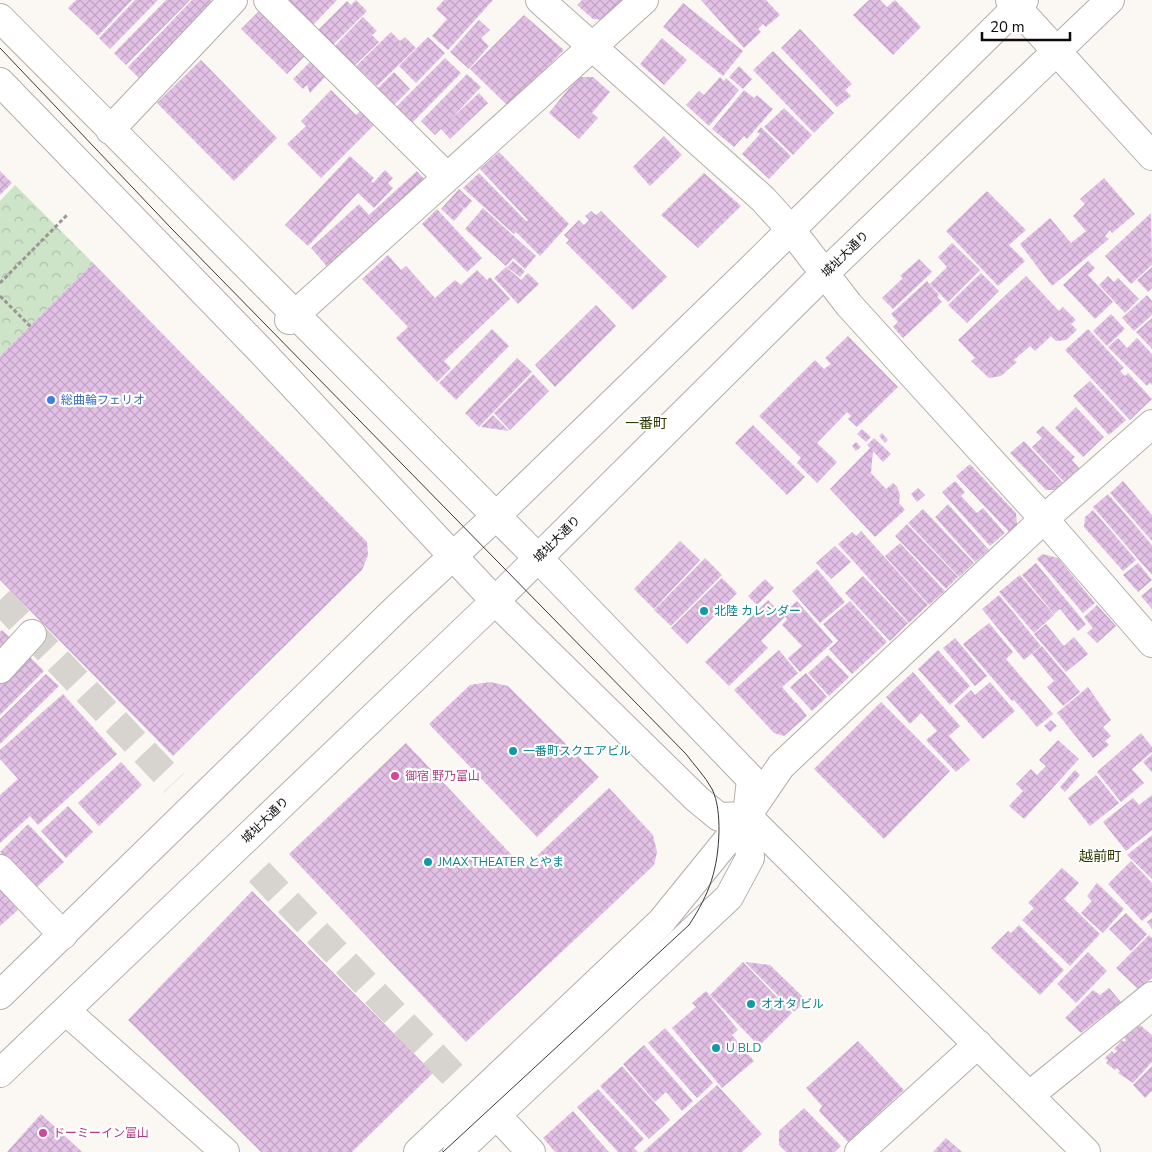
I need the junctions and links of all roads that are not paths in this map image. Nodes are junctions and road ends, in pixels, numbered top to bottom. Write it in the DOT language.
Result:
graph roads {
  1 [pos="233,0"];
  2 [pos="268,0"];
  3 [pos="540,0"];
  4 [pos="644,0"];
  5 [pos="1110,0"];
  6 [pos="1017,2"];
  7 [pos="0,18"];
  8 [pos="593,46"];
  9 [pos="1058,52"];
  10 [pos="0,82"];
  11 [pos="110,130"];
  12 [pos="1152,156"];
  13 [pos="447,177"];
  14 [pos="791,230"];
  15 [pos="824,274"];
  16 [pos="292,318"];
  17 [pos="1152,424"];
  18 [pos="495,517"];
  19 [pos="1044,519"];
  20 [pos="452,555"];
  21 [pos="538,558"];
  22 [pos="495,601"];
  23 [pos="32,634"];
  24 [pos="1152,642"];
  25 [pos="0,669"];
  26 [pos="747,816"];
  27 [pos="0,869"];
  28 [pos="64,935"];
  29 [pos="0,995"];
  30 [pos="1152,996"];
  31 [pos="66,1011"];
  32 [pos="978,1044"];
  33 [pos="0,1073"];
  34 [pos="1030,1095"];
  35 [pos="478,1096"];
  36 [pos="497,1115"];
  37 [pos="225,1152"];
  38 [pos="418,1152"];
  39 [pos="458,1152"];
  40 [pos="531,1152"];
  41 [pos="859,1152"];
  42 [pos="1086,1152"];
  1 -- 11 [label="main road"];
  2 -- 13 [label="main road"];
  3 -- 8 [label="main road"];
  4 -- 8 [label="main road"];
  5 -- 9 [label="main road, 城址大通り"];
  6 -- 9 [label="main road"];
  6 -- 14 [label="main road"];
  7 -- 11 [label="main road"];
  8 -- 13 [label="main road"];
  8 -- 14 [label="main road"];
  9 -- 12 [label="main road"];
  9 -- 15 [label="main road, 城址大通り"];
  10 -- 20 [label="main road"];
  11 -- 16 [label="main road"];
  13 -- 16 [label="main road"];
  14 -- 15 [label="main road"];
  14 -- 18 [label="main road"];
  15 -- 19 [label="main road"];
  15 -- 21 [label="main road, 城址大通り"];
  16 -- 18 [label="main road"];
  17 -- 19 [label="main road"];
  18 -- 20 [label="main road"];
  18 -- 21 [label="main road"];
  19 -- 24 [label="main road"];
  19 -- 26 [label="main road"];
  20 -- 22 [label="main road"];
  20 -- 28 [label="main road"];
  21 -- 22 [label="main road, 城址大通り"];
  21 -- 26 [label="main road"];
  22 -- 26 [label="main road"];
  22 -- 31 [label="main road, 城址大通り"];
  23 -- 25 [label="main road"];
  26 -- 32 [label="main road"];
  26 -- 35 [label="main road"];
  26 -- 36 [label="main road"];
  27 -- 28 [label="main road"];
  28 -- 29 [label="main road"];
  30 -- 34 [label="main road"];
  31 -- 33 [label="main road, 城址大通り"];
  31 -- 37 [label="main road"];
  32 -- 34 [label="main road"];
  32 -- 41 [label="main road"];
  34 -- 42 [label="main road"];
  35 -- 36 [label="main road"];
  35 -- 38 [label="main road"];
  36 -- 39 [label="main road"];
  36 -- 40 [label="main road"];
}
